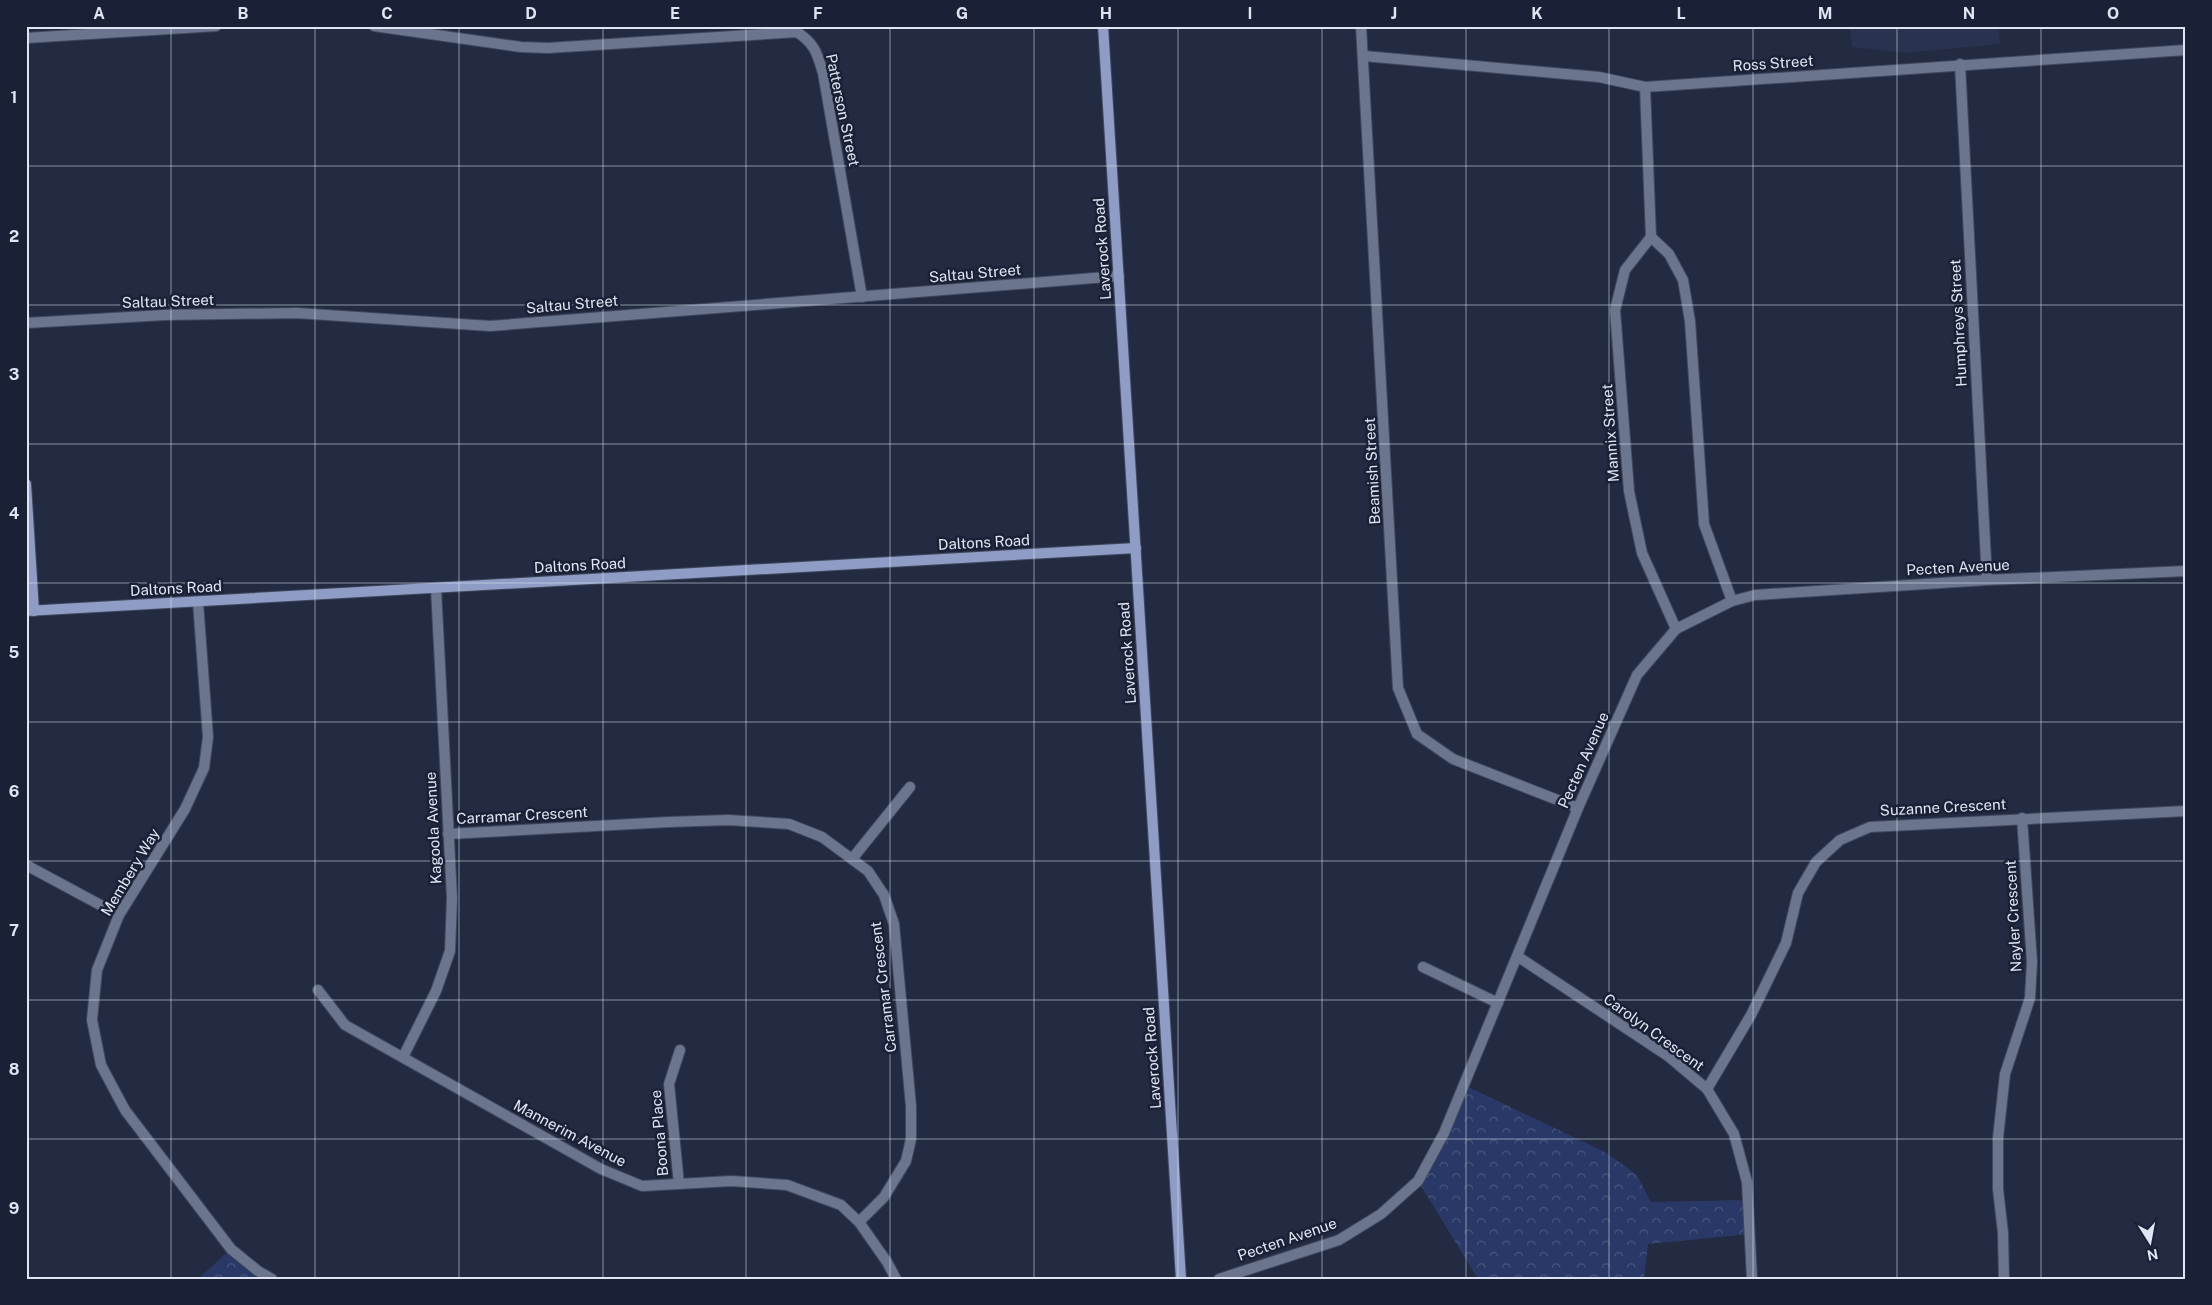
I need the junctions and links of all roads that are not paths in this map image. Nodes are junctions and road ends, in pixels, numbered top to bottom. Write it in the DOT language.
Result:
graph roads {
  1 [pos="216,26"];
  2 [pos="374,26"];
  3 [pos="1103,26"];
  4 [pos="1361,26"];
  5 [pos="26,38"];
  6 [pos="2186,50"];
  7 [pos="1364,56"];
  8 [pos="1960,64"];
  9 [pos="1645,87"];
  10 [pos="1651,236"];
  11 [pos="1118,276"];
  12 [pos="862,296"];
  13 [pos="26,322"];
  14 [pos="26,484"];
  15 [pos="1136,548"];
  16 [pos="2186,571"];
  17 [pos="1987,580"];
  18 [pos="436,588"];
  19 [pos="1732,601"];
  20 [pos="198,602"];
  21 [pos="30,611"];
  22 [pos="1676,629"];
  23 [pos="910,787"];
  24 [pos="1578,808"];
  25 [pos="2186,811"];
  26 [pos="2022,818"];
  27 [pos="448,834"];
  28 [pos="852,859"];
  29 [pos="26,865"];
  30 [pos="119,915"];
  31 [pos="1517,956"];
  32 [pos="1424,967"];
  33 [pos="318,990"];
  34 [pos="1498,1003"];
  35 [pos="680,1050"];
  36 [pos="403,1057"];
  37 [pos="1707,1089"];
  38 [pos="679,1184"];
  39 [pos="860,1222"];
  40 [pos="272,1279"];
  41 [pos="896,1279"];
  42 [pos="1181,1279"];
  43 [pos="1219,1279"];
  44 [pos="1752,1279"];
  45 [pos="2004,1279"];
  1 -- 5 [label="street"];
  2 -- 12 [label="street, Patterson Street"];
  3 -- 11 [label="street, Laverock Road"];
  4 -- 7 [label="street, Beamish Street"];
  6 -- 8 [label="street, Ross Street"];
  7 -- 9 [label="street, Ross Street"];
  7 -- 24 [label="street, Beamish Street"];
  8 -- 9 [label="street, Ross Street"];
  8 -- 17 [label="street, Humphreys Street"];
  9 -- 10 [label="street"];
  10 -- 19 [label="street"];
  10 -- 22 [label="street, Mannix Street"];
  11 -- 12 [label="street, Saltau Street"];
  11 -- 15 [label="street, Laverock Road"];
  12 -- 13 [label="street, Saltau Street"];
  14 -- 21 [label="street"];
  15 -- 18 [label="street, Daltons Road"];
  15 -- 42 [label="street, Laverock Road"];
  16 -- 17 [label="street, Pecten Avenue"];
  17 -- 19 [label="street, Pecten Avenue"];
  18 -- 20 [label="street, Daltons Road"];
  18 -- 27 [label="street, Kagoola Avenue"];
  19 -- 22 [label="street, Pecten Avenue"];
  20 -- 21 [label="street, Daltons Road"];
  20 -- 30 [label="street, Membery Way"];
  22 -- 24 [label="street, Pecten Avenue"];
  23 -- 28 [label="street"];
  24 -- 31 [label="street, Pecten Avenue"];
  25 -- 26 [label="street, Suzanne Crescent"];
  26 -- 37 [label="street, Suzanne Crescent"];
  26 -- 45 [label="street, Nayler Crescent"];
  27 -- 28 [label="street, Carramar Crescent"];
  27 -- 36 [label="street, Kagoola Avenue"];
  28 -- 39 [label="street, Carramar Crescent"];
  29 -- 30 [label="street"];
  30 -- 40 [label="street, Membery Way"];
  31 -- 34 [label="street, Pecten Avenue"];
  31 -- 37 [label="street, Carolyn Crescent"];
  32 -- 34 [label="street"];
  33 -- 36 [label="street, Mannerim Avenue"];
  34 -- 43 [label="street, Pecten Avenue"];
  35 -- 38 [label="street, Boona Place"];
  36 -- 38 [label="street, Mannerim Avenue"];
  37 -- 44 [label="street, Carolyn Crescent"];
  38 -- 39 [label="street, Mannerim Avenue"];
  39 -- 41 [label="street, Mannerim Avenue"];
}
